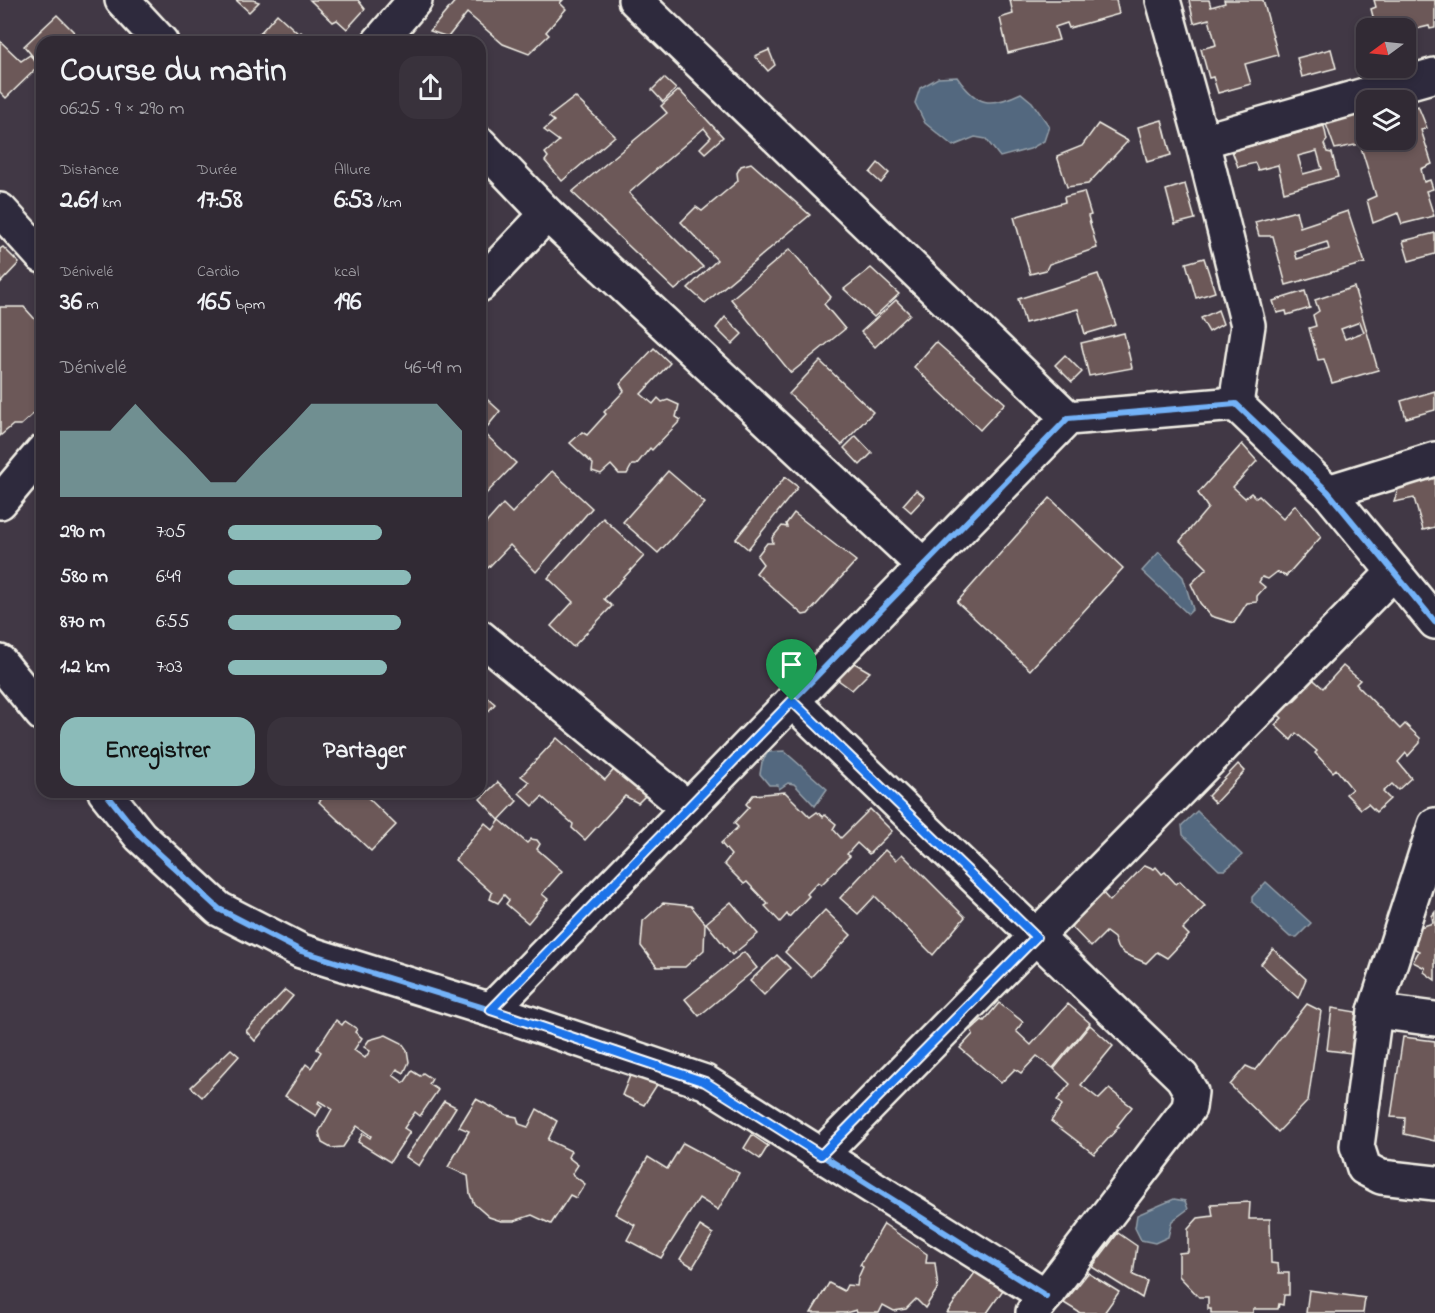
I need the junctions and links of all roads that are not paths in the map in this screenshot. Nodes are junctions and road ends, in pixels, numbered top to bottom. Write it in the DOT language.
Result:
graph roads {
  1 [pos="122,0"];
  2 [pos="416,0"];
  3 [pos="635,0"];
  4 [pos="1163,0"];
  5 [pos="155,36"];
  6 [pos="385,36"];
  7 [pos="1435,75"];
  8 [pos="1202,141"];
  9 [pos="486,150"];
  10 [pos="0,210"];
  11 [pos="548,214"];
  12 [pos="36,249"];
  13 [pos="486,279"];
  14 [pos="1236,404"];
  15 [pos="1068,418"];
  16 [pos="36,459"];
  17 [pos="1435,459"];
  18 [pos="1328,492"];
  19 [pos="0,502"];
  20 [pos="924,566"];
  21 [pos="1394,572"];
  22 [pos="1435,622"];
  23 [pos="486,642"];
  24 [pos="0,662"];
  25 [pos="792,701"];
  26 [pos="36,707"];
  27 [pos="110,798"];
  28 [pos="688,808"];
  29 [pos="1435,825"];
  30 [pos="1036,937"];
  31 [pos="491,1010"];
  32 [pos="1375,1011"];
  33 [pos="1435,1019"];
  34 [pos="821,1155"];
  35 [pos="1435,1183"];
  36 [pos="1039,1304"];
  1 -- 5 [label="street"];
  2 -- 6 [label="street"];
  3 -- 15 [label="street"];
  4 -- 8 [label="street"];
  7 -- 8 [label="street"];
  8 -- 14 [label="street"];
  9 -- 11 [label="street"];
  10 -- 12 [label="street"];
  11 -- 13 [label="street"];
  11 -- 20 [label="street"];
  14 -- 15 [label="street"];
  14 -- 18 [label="street"];
  15 -- 20 [label="street"];
  16 -- 19 [label="street"];
  17 -- 18 [label="street"];
  18 -- 21 [label="street"];
  20 -- 25 [label="street"];
  21 -- 22 [label="street"];
  21 -- 30 [label="street"];
  23 -- 28 [label="street"];
  24 -- 26 [label="street"];
  25 -- 28 [label="street"];
  25 -- 30 [label="street"];
  27 -- 31 [label="street"];
  28 -- 31 [label="street"];
  29 -- 32 [label="street"];
  30 -- 34 [label="street"];
  30 -- 36 [label="street"];
  31 -- 34 [label="street"];
  32 -- 33 [label="street"];
  32 -- 35 [label="street"];
  34 -- 36 [label="street"];
}
